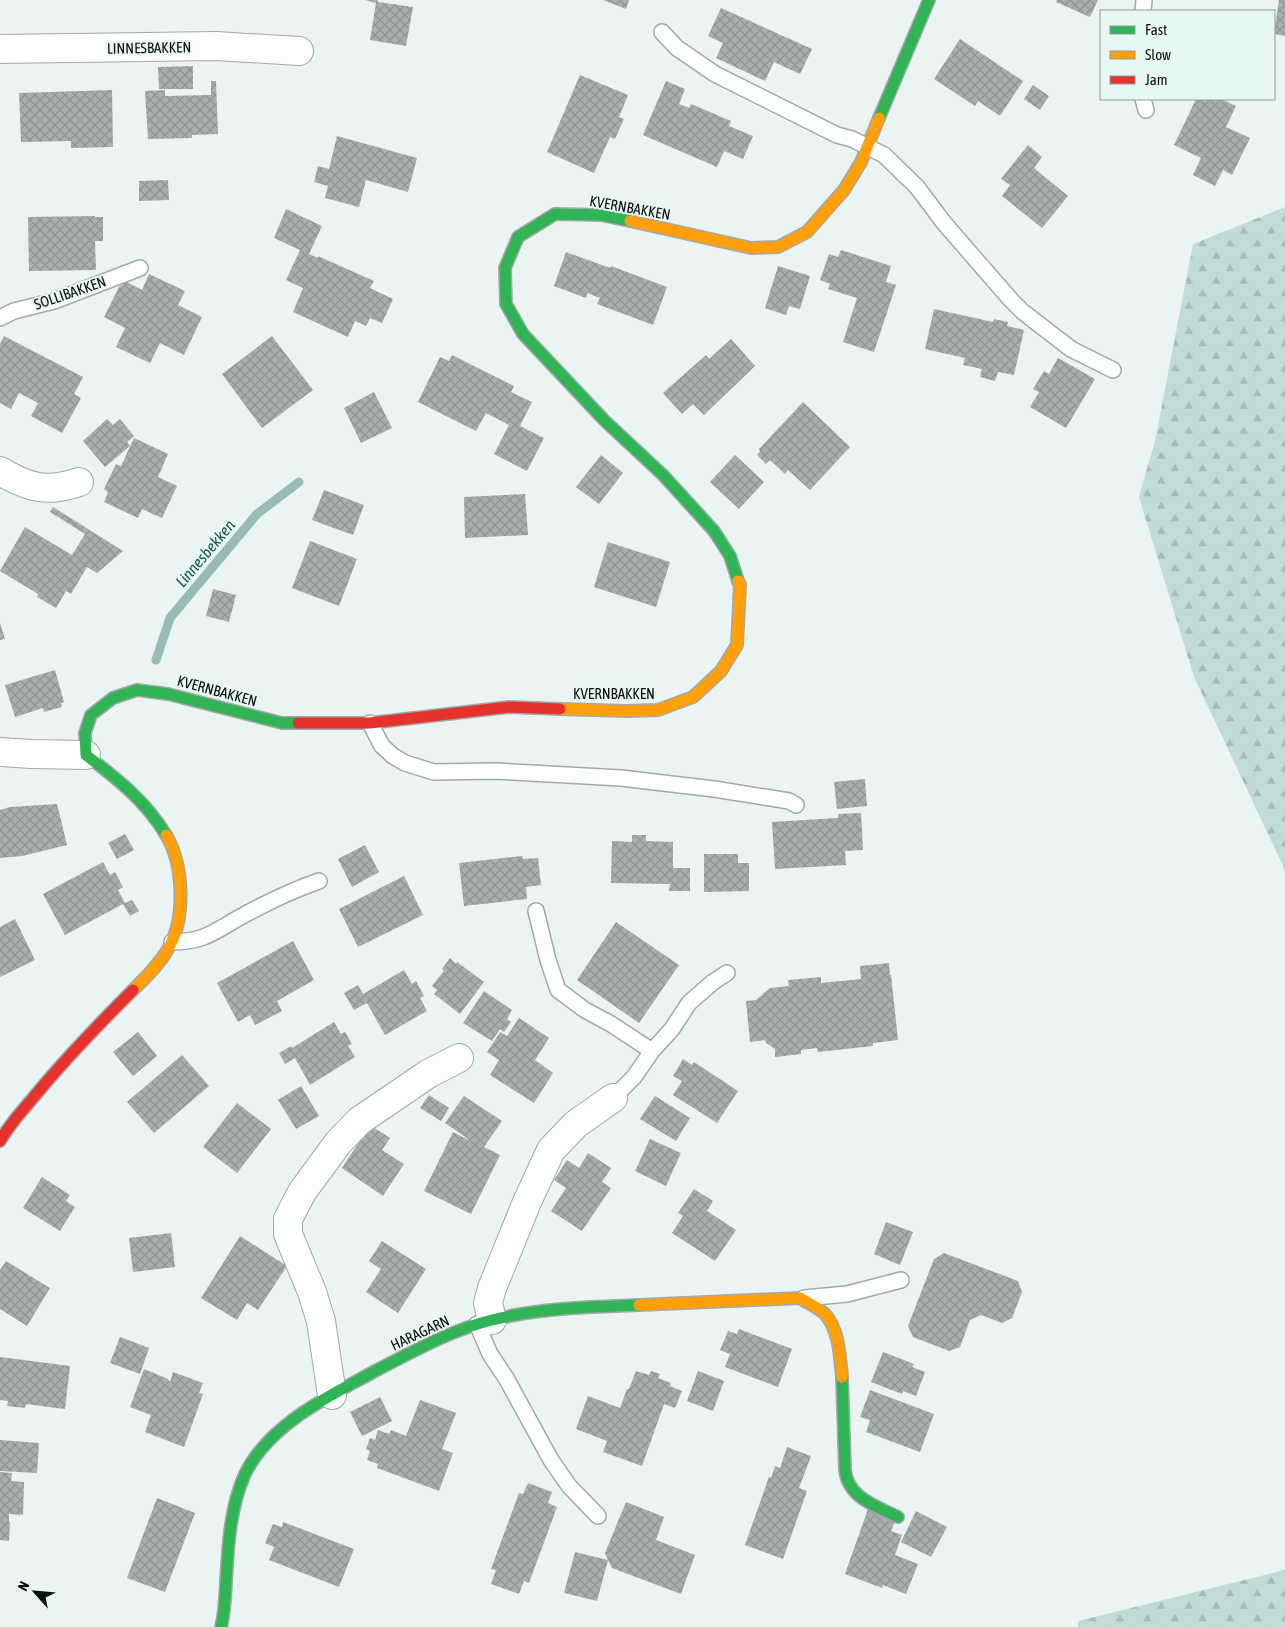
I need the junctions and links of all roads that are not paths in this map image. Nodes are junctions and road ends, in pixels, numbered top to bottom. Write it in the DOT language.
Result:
graph roads {
  1 [pos="929,0"];
  2 [pos="662,32"];
  3 [pos="0,49"];
  4 [pos="299,51"];
  5 [pos="868,146"];
  6 [pos="140,268"];
  7 [pos="0,318"];
  8 [pos="1113,370"];
  9 [pos="0,471"];
  10 [pos="79,482"];
  11 [pos="370,723"];
  12 [pos="0,752"];
  13 [pos="86,755"];
  14 [pos="796,804"];
  15 [pos="319,881"];
  16 [pos="536,911"];
  17 [pos="172,942"];
  18 [pos="727,973"];
  19 [pos="652,1051"];
  20 [pos="458,1058"];
  21 [pos="613,1098"];
  22 [pos="0,1141"];
  23 [pos="901,1280"];
  24 [pos="800,1298"];
  25 [pos="484,1322"];
  26 [pos="332,1395"];
  27 [pos="598,1516"];
  28 [pos="898,1517"];
  29 [pos="221,1627"];
  1 -- 5 [label="street, KVERNBAKKEN"];
  2 -- 5 [label="lane"];
  3 -- 4 [label="street, LINNESBAKKEN"];
  5 -- 8 [label="lane"];
  5 -- 11 [label="street, KVERNBAKKEN"];
  6 -- 7 [label="lane, SOLLIBAKKEN"];
  9 -- 10 [label="street"];
  11 -- 13 [label="street, KVERNBAKKEN"];
  11 -- 14 [label="lane"];
  12 -- 13 [label="street"];
  13 -- 17 [label="street"];
  15 -- 17 [label="lane"];
  16 -- 19 [label="lane"];
  17 -- 22 [label="street"];
  18 -- 19 [label="lane"];
  19 -- 21 [label="lane"];
  20 -- 26 [label="street"];
  21 -- 25 [label="street"];
  23 -- 24 [label="lane"];
  24 -- 25 [label="street, HARAGARN"];
  24 -- 28 [label="street"];
  25 -- 26 [label="street, HARAGARN"];
  25 -- 27 [label="lane"];
  26 -- 29 [label="street, HARAGARN"];
}
